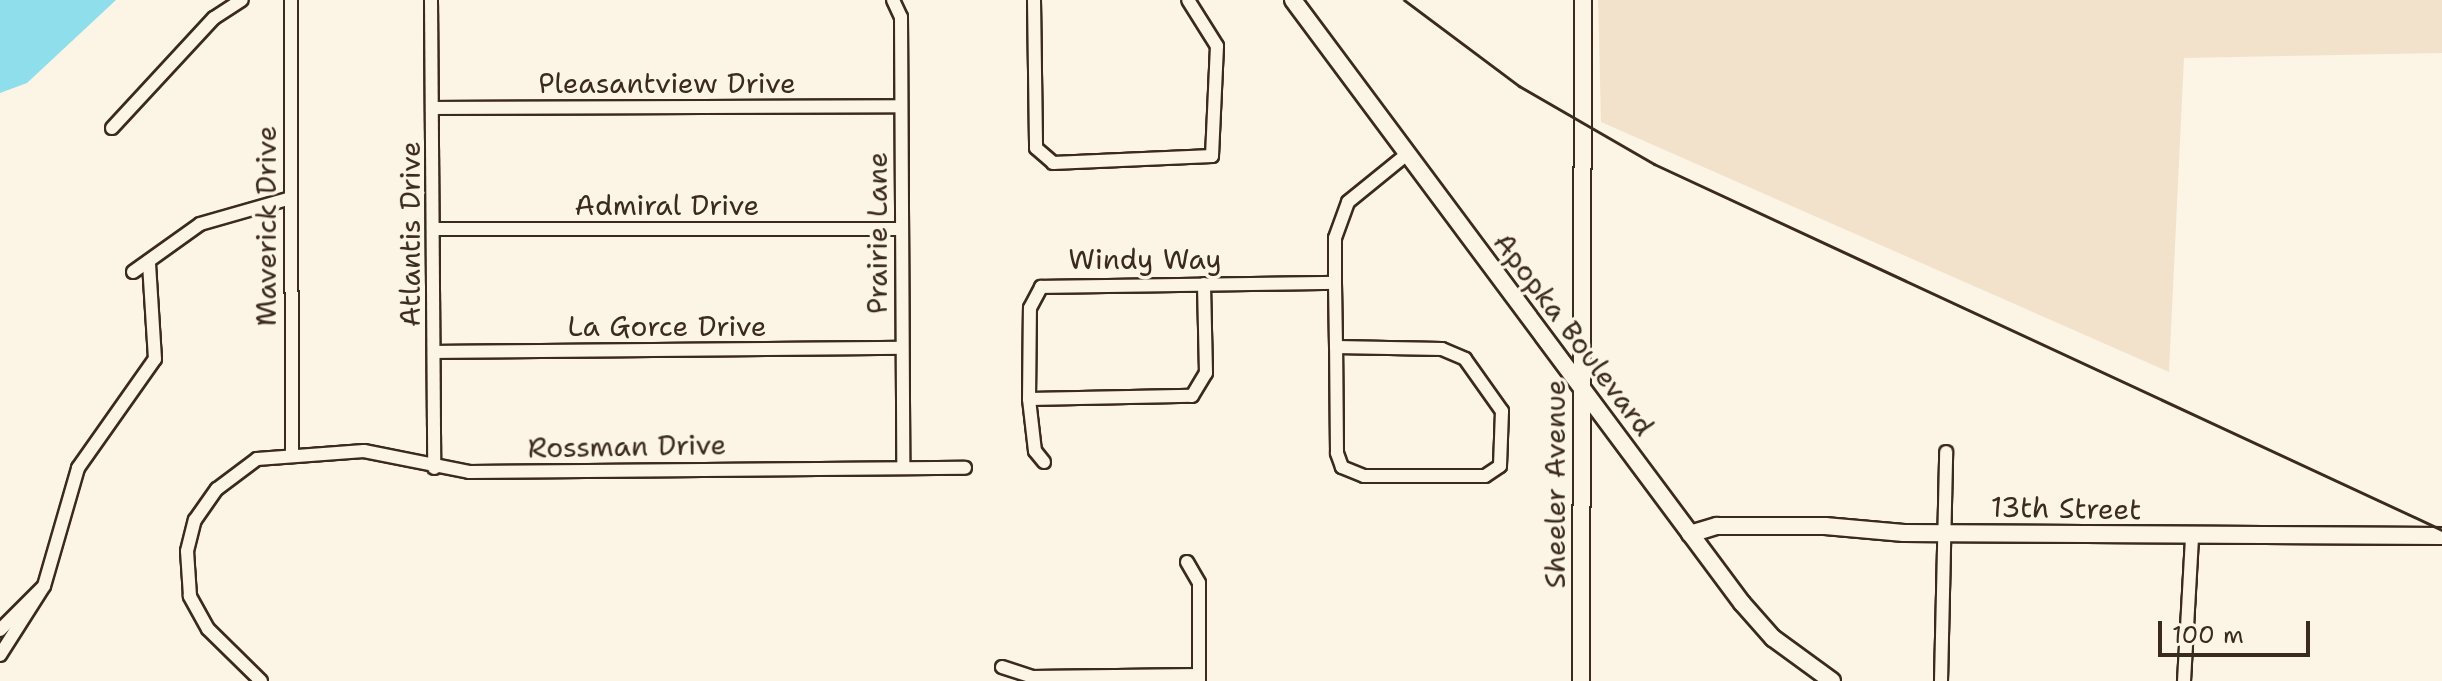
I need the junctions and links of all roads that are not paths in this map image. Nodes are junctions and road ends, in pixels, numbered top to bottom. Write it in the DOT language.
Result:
graph roads {
  1 [pos="242,0"];
  2 [pos="291,0"];
  3 [pos="431,0"];
  4 [pos="893,0"];
  5 [pos="1034,0"];
  6 [pos="1188,0"];
  7 [pos="1293,0"];
  8 [pos="1583,0"];
  9 [pos="901,106"];
  10 [pos="433,108"];
  11 [pos="112,128"];
  12 [pos="1407,154"];
  13 [pos="288,199"];
  14 [pos="434,229"];
  15 [pos="900,229"];
  16 [pos="149,263"];
  17 [pos="133,272"];
  18 [pos="1335,283"];
  19 [pos="1204,284"];
  20 [pos="1336,347"];
  21 [pos="901,348"];
  22 [pos="434,352"];
  23 [pos="1581,389"];
  24 [pos="1029,399"];
  25 [pos="292,452"];
  26 [pos="1946,452"];
  27 [pos="1044,462"];
  28 [pos="903,467"];
  29 [pos="434,468"];
  30 [pos="965,468"];
  31 [pos="1941,533"];
  32 [pos="1690,534"];
  33 [pos="2192,536"];
  34 [pos="2442,536"];
  35 [pos="1187,562"];
  36 [pos="44,586"];
  37 [pos="0,630"];
  38 [pos="0,655"];
  39 [pos="1002,667"];
  40 [pos="1199,678"];
  41 [pos="261,681"];
  42 [pos="1581,681"];
  43 [pos="1832,681"];
  44 [pos="1941,681"];
  45 [pos="2184,681"];
  1 -- 11 [label="street"];
  2 -- 13 [label="street, Maverick Drive"];
  3 -- 10 [label="street, Atlantis Drive"];
  4 -- 9 [label="street, Prairie Lane"];
  5 -- 6 [label="street"];
  7 -- 12 [label="street, Apopka Boulevard"];
  8 -- 23 [label="street, Sheeler Avenue"];
  9 -- 10 [label="street, Pleasantview Drive"];
  9 -- 15 [label="street, Prairie Lane"];
  10 -- 14 [label="street, Atlantis Drive"];
  12 -- 18 [label="street"];
  12 -- 23 [label="street, Apopka Boulevard"];
  13 -- 16 [label="street"];
  13 -- 25 [label="street, Maverick Drive"];
  14 -- 15 [label="street, Admiral Drive"];
  14 -- 22 [label="street, Atlantis Drive"];
  15 -- 21 [label="street, Prairie Lane"];
  16 -- 17 [label="street"];
  16 -- 36 [label="street"];
  18 -- 19 [label="street, Windy Way"];
  18 -- 20 [label="street"];
  19 -- 24 [label="street, Windy Way"];
  19 -- 24 [label="street"];
  20 -- 20 [label="street"];
  21 -- 22 [label="street, La Gorce Drive"];
  21 -- 28 [label="street, Prairie Lane"];
  22 -- 29 [label="street, Atlantis Drive"];
  23 -- 32 [label="street, Apopka Boulevard"];
  23 -- 42 [label="street, Sheeler Avenue"];
  24 -- 27 [label="street, Windy Way"];
  25 -- 29 [label="street, Rossman Drive"];
  25 -- 41 [label="street, Rossman Drive"];
  26 -- 31 [label="street"];
  28 -- 29 [label="street, Rossman Drive"];
  28 -- 30 [label="street, Rossman Drive"];
  31 -- 32 [label="street, 13th Street"];
  31 -- 33 [label="street, 13th Street"];
  31 -- 44 [label="street"];
  32 -- 43 [label="street, Apopka Boulevard"];
  33 -- 34 [label="street, 13th Street"];
  33 -- 45 [label="street"];
  35 -- 40 [label="street"];
  36 -- 37 [label="street"];
  36 -- 38 [label="street"];
  39 -- 40 [label="street"];
}
